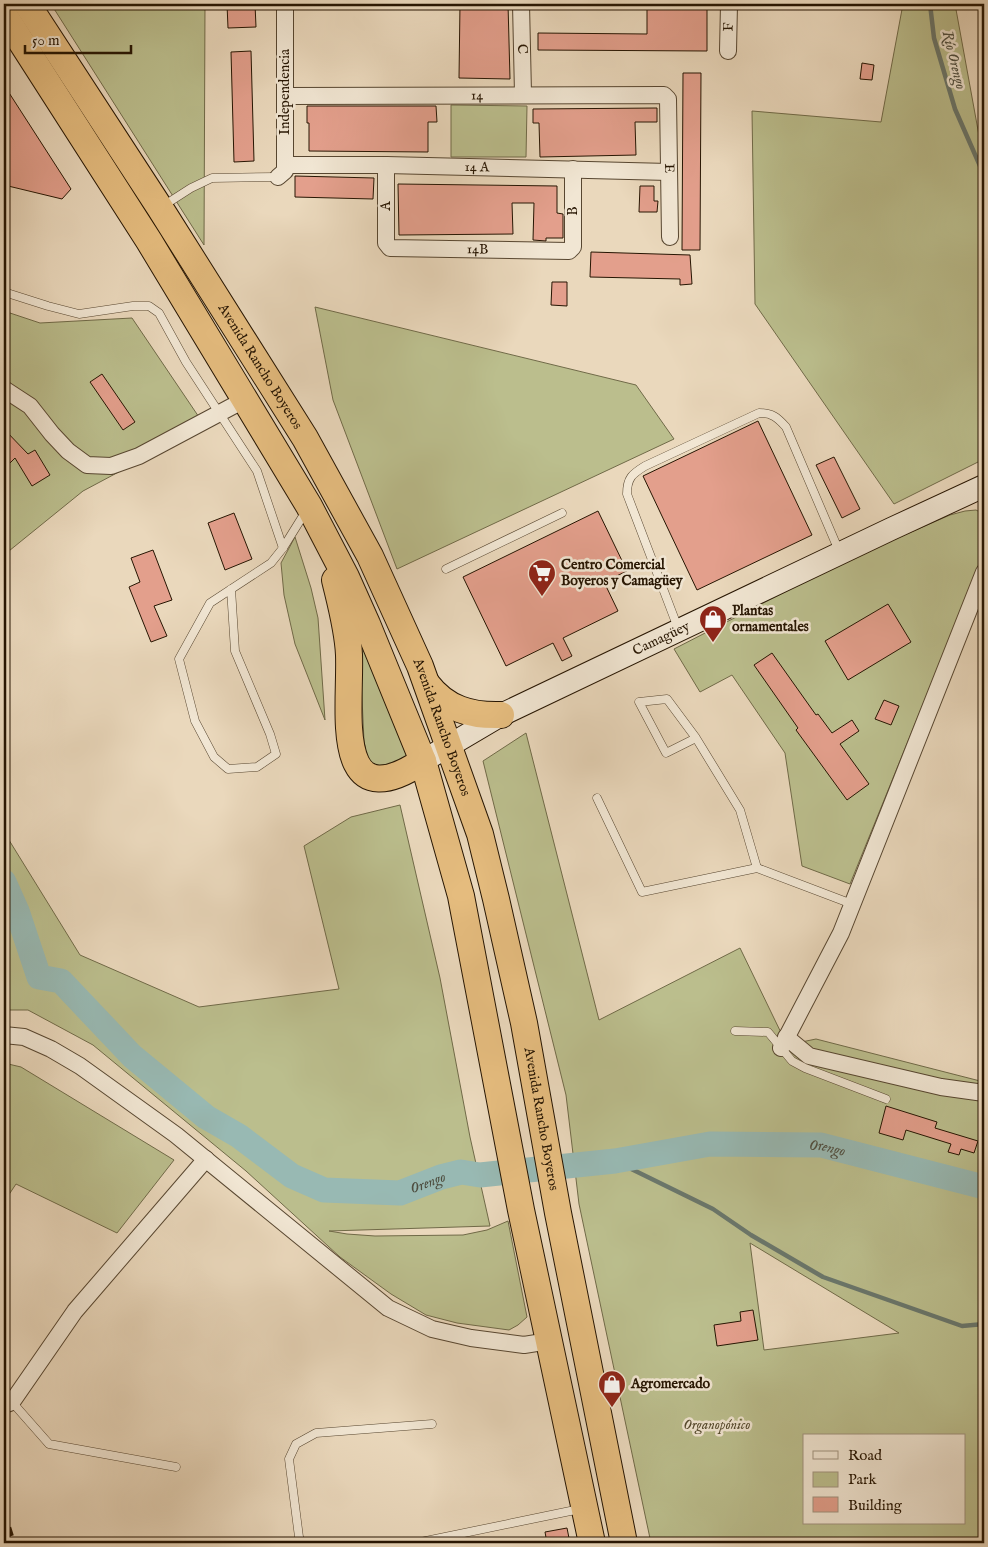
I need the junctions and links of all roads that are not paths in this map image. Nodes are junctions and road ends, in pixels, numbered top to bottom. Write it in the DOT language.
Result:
graph roads {
  1 [pos="27,4"];
  2 [pos="285,4"];
  3 [pos="521,4"];
  4 [pos="729,4"];
  5 [pos="10,29"];
  6 [pos="728,51"];
  7 [pos="523,94"];
  8 [pos="285,96"];
  9 [pos="668,99"];
  10 [pos="386,165"];
  11 [pos="573,169"];
  12 [pos="282,171"];
  13 [pos="669,172"];
  14 [pos="160,208"];
  15 [pos="670,238"];
  16 [pos="387,246"];
  17 [pos="568,251"];
  18 [pos="4,292"];
  19 [pos="4,389"];
  20 [pos="246,399"];
  21 [pos="219,414"];
  22 [pos="984,486"];
  23 [pos="309,506"];
  24 [pos="562,513"];
  25 [pos="283,548"];
  26 [pos="840,553"];
  27 [pos="446,569"];
  28 [pos="984,572"];
  29 [pos="232,589"];
  30 [pos="679,630"];
  31 [pos="420,666"];
  32 [pos="501,715"];
  33 [pos="696,738"];
  34 [pos="449,746"];
  35 [pos="423,761"];
  36 [pos="597,798"];
  37 [pos="757,868"];
  38 [pos="852,904"];
  39 [pos="735,1030"];
  40 [pos="4,1035"];
  41 [pos="783,1042"];
  42 [pos="984,1093"];
  43 [pos="886,1099"];
  44 [pos="206,1159"];
  45 [pos="550,1341"];
  46 [pos="8,1403"];
  47 [pos="432,1424"];
  48 [pos="176,1467"];
  49 [pos="585,1508"];
  50 [pos="302,1543"];
  51 [pos="416,1543"];
  52 [pos="592,1543"];
  53 [pos="624,1543"];
  1 -- 14 [label="highway, Avenida Rancho Boyeros"];
  2 -- 8 [label="street, Independencia"];
  3 -- 7 [label="street, C"];
  4 -- 6 [label="street, F"];
  5 -- 20 [label="highway, Avenida Rancho Boyeros"];
  7 -- 8 [label="street, 14"];
  7 -- 9 [label="street, 14"];
  8 -- 12 [label="street, Independencia"];
  9 -- 13 [label="street, E"];
  10 -- 11 [label="street, 14 A"];
  10 -- 12 [label="street, 14 A"];
  10 -- 16 [label="street, A"];
  11 -- 13 [label="street, 14 A"];
  11 -- 17 [label="street, B"];
  12 -- 14 [label="lane"];
  13 -- 15 [label="street, E"];
  14 -- 31 [label="highway, Avenida Rancho Boyeros"];
  16 -- 17 [label="street, 14B"];
  18 -- 21 [label="lane"];
  19 -- 21 [label="street"];
  20 -- 21 [label="street"];
  20 -- 23 [label="highway, Avenida Rancho Boyeros"];
  21 -- 25 [label="lane"];
  22 -- 26 [label="main road, Camagüey"];
  23 -- 25 [label="lane"];
  23 -- 35 [label="highway, Avenida Rancho Boyeros"];
  23 -- 35 [label="highway"];
  24 -- 27 [label="lane"];
  25 -- 29 [label="lane"];
  26 -- 30 [label="main road, Camagüey"];
  26 -- 30 [label="lane"];
  28 -- 38 [label="street"];
  29 -- 29 [label="lane"];
  30 -- 32 [label="main road, Camagüey"];
  31 -- 32 [label="highway"];
  31 -- 34 [label="highway, Avenida Rancho Boyeros"];
  32 -- 34 [label="main road, Camagüey"];
  33 -- 33 [label="lane"];
  33 -- 37 [label="lane"];
  34 -- 35 [label="main road, Camagüey"];
  34 -- 53 [label="highway, Avenida Rancho Boyeros"];
  35 -- 45 [label="highway, Avenida Rancho Boyeros"];
  36 -- 37 [label="lane"];
  37 -- 38 [label="lane"];
  38 -- 41 [label="street"];
  39 -- 41 [label="lane"];
  40 -- 44 [label="street"];
  41 -- 42 [label="street"];
  41 -- 43 [label="lane"];
  44 -- 45 [label="street"];
  44 -- 46 [label="street"];
  45 -- 49 [label="highway, Avenida Rancho Boyeros"];
  46 -- 48 [label="lane"];
  47 -- 50 [label="lane"];
  49 -- 51 [label="lane"];
  49 -- 52 [label="highway, Avenida Rancho Boyeros"];
}
